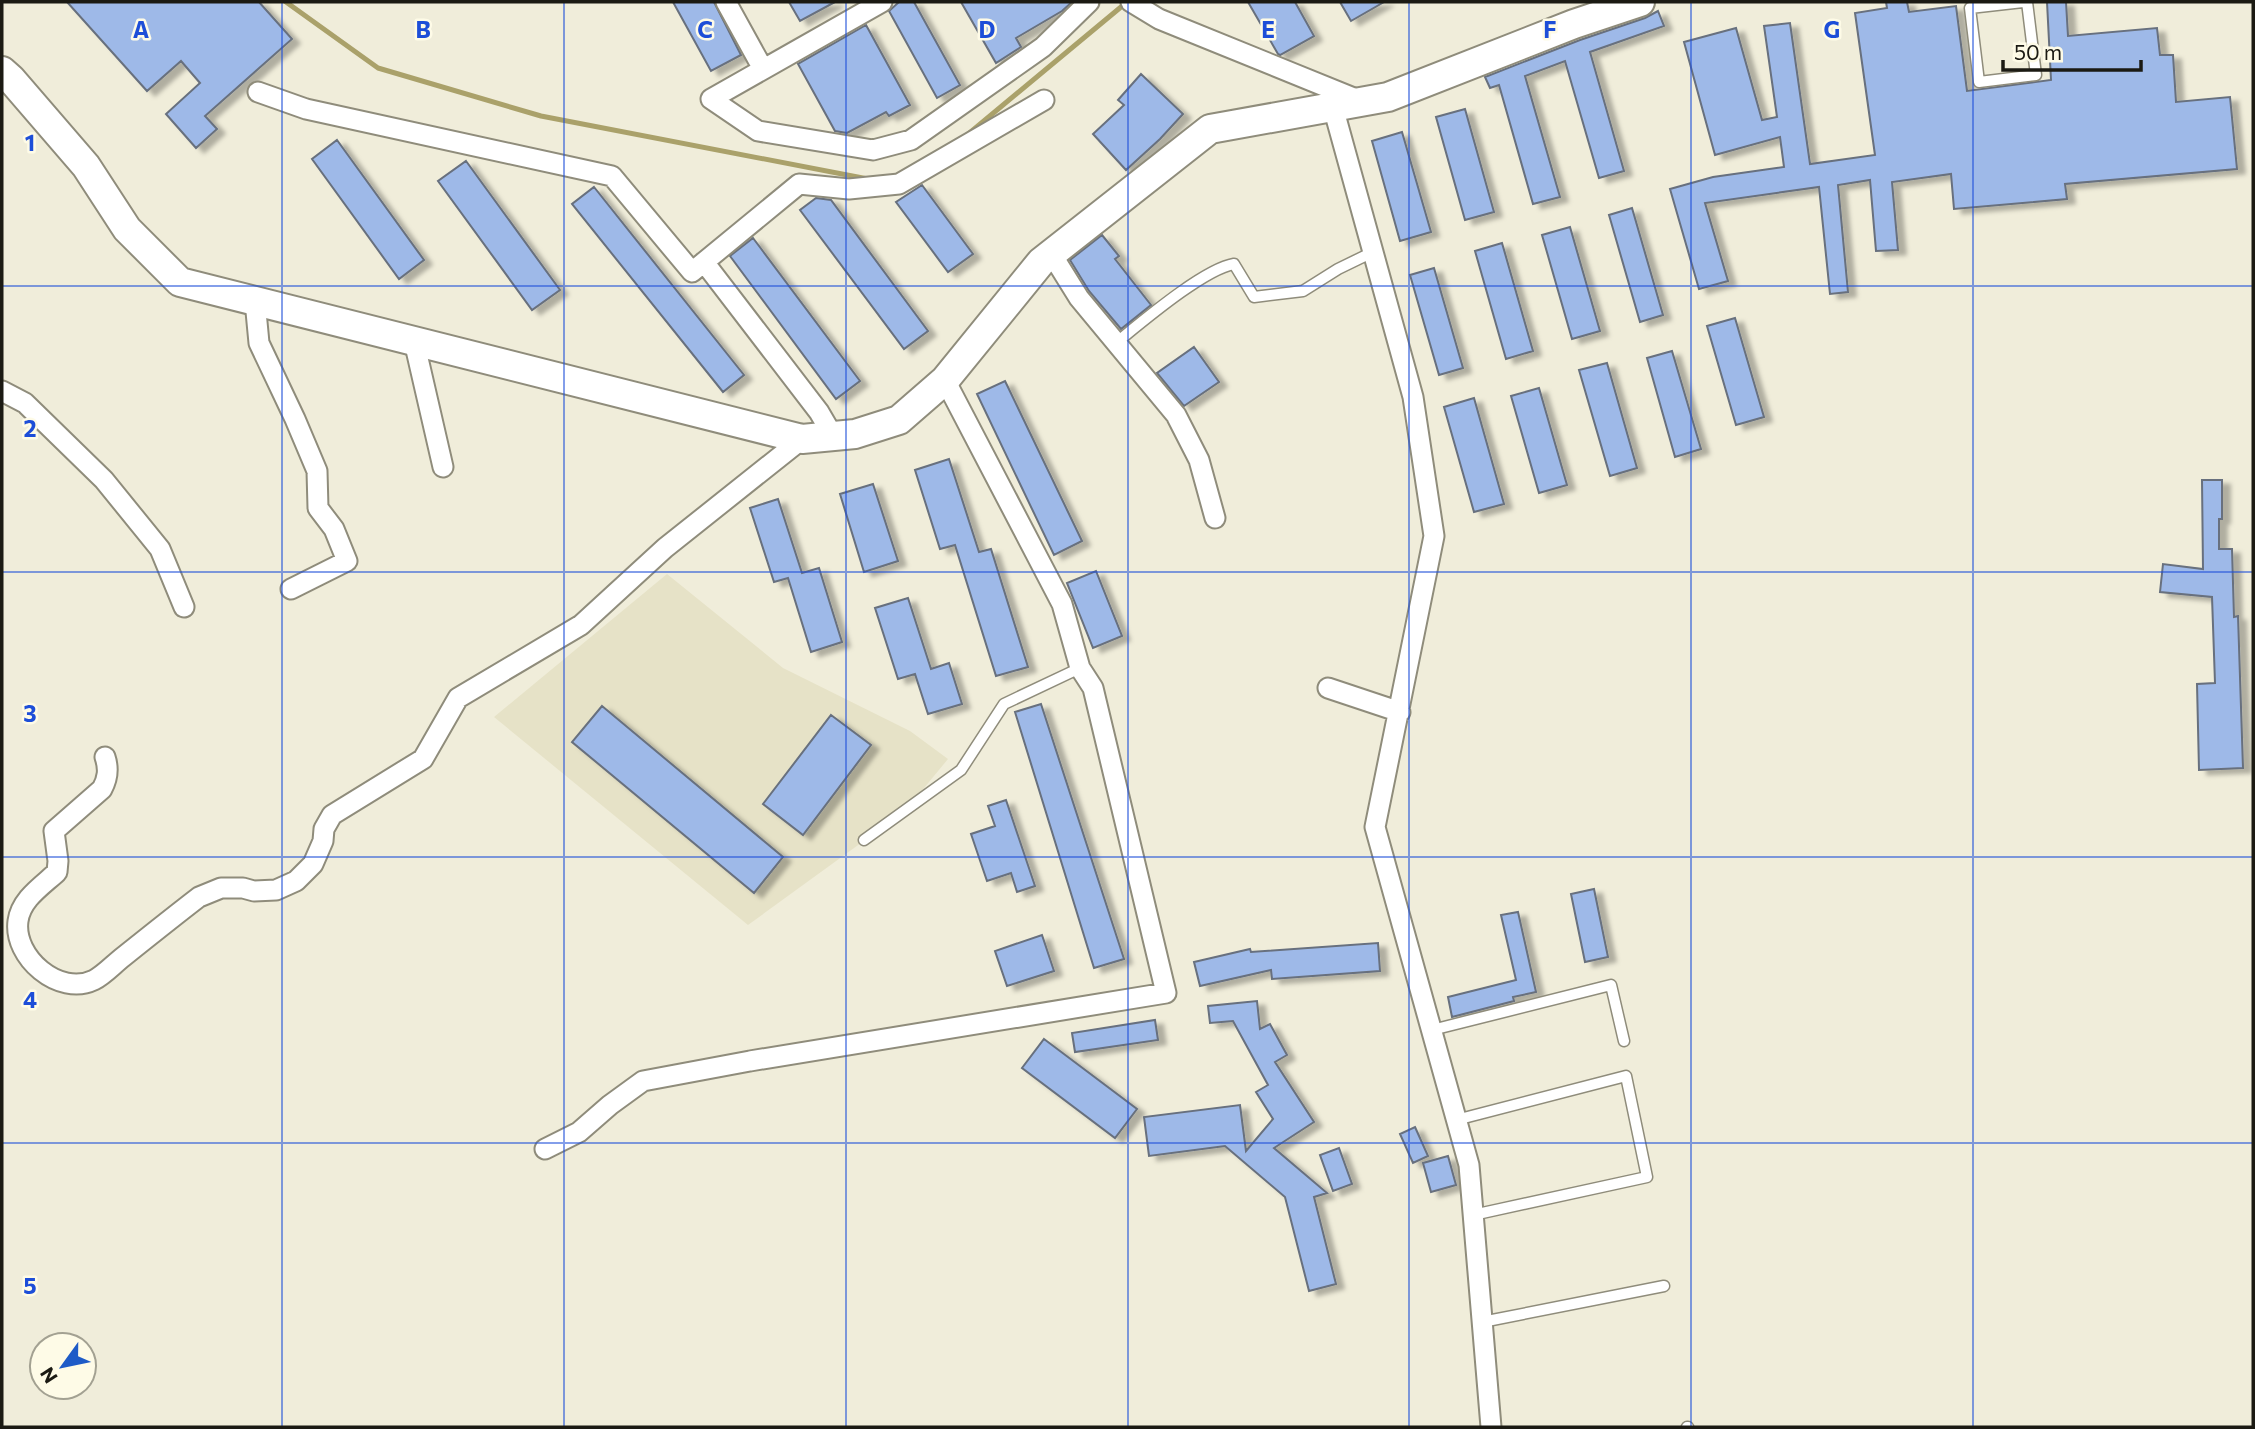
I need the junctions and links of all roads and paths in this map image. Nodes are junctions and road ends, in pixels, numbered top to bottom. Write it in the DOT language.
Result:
graph roads {
  1 [pos="726,2"];
  2 [pos="882,2"];
  3 [pos="1089,2"];
  4 [pos="1131,2"];
  5 [pos="1640,2"];
  6 [pos="2025,2"];
  7 [pos="2003,3"];
  8 [pos="763,69"];
  9 [pos="2,71"];
  10 [pos="258,92"];
  11 [pos="1044,100"];
  12 [pos="1363,102"];
  13 [pos="1333,107"];
  14 [pos="1373,252"];
  15 [pos="1051,253"];
  16 [pos="704,262"];
  17 [pos="255,301"];
  18 [pos="414,341"];
  19 [pos="1117,342"];
  20 [pos="945,380"];
  21 [pos="2,391"];
  22 [pos="833,436"];
  23 [pos="802,439"];
  24 [pos="443,467"];
  25 [pos="1215,518"];
  26 [pos="291,589"];
  27 [pos="184,607"];
  28 [pos="1080,668"];
  29 [pos="1328,688"];
  30 [pos="1400,712"];
  31 [pos="105,757"];
  32 [pos="864,840"];
  33 [pos="10,921"];
  34 [pos="1432,1030"];
  35 [pos="1624,1041"];
  36 [pos="1456,1120"];
  37 [pos="545,1149"];
  38 [pos="1473,1215"];
  39 [pos="1664,1286"];
  40 [pos="1482,1322"];
  41 [pos="1491,1427"];
  1 -- 8 [label="street"];
  2 -- 8 [label="street"];
  3 -- 8 [label="street"];
  4 -- 12 [label="street"];
  5 -- 12 [label="street"];
  6 -- 7 [label="lane"];
  6 -- 7 [label="lane"];
  9 -- 17 [label="street"];
  10 -- 16 [label="street"];
  11 -- 16 [label="street"];
  12 -- 13 [label="street"];
  13 -- 14 [label="street"];
  13 -- 15 [label="street"];
  14 -- 19 [label="lane"];
  14 -- 30 [label="street"];
  15 -- 19 [label="street"];
  15 -- 20 [label="street"];
  16 -- 22 [label="street"];
  17 -- 18 [label="street"];
  17 -- 26 [label="street"];
  18 -- 23 [label="street"];
  18 -- 24 [label="street"];
  19 -- 25 [label="street"];
  20 -- 22 [label="street"];
  20 -- 28 [label="street"];
  21 -- 27 [label="street"];
  22 -- 23 [label="street"];
  23 -- 33 [label="street"];
  28 -- 32 [label="lane"];
  28 -- 37 [label="street"];
  29 -- 30 [label="street"];
  30 -- 34 [label="street"];
  31 -- 33 [label="street"];
  34 -- 35 [label="lane"];
  34 -- 36 [label="street"];
  36 -- 38 [label="street"];
  36 -- 38 [label="lane"];
  38 -- 40 [label="street"];
  39 -- 40 [label="lane"];
  40 -- 41 [label="street"];
}
